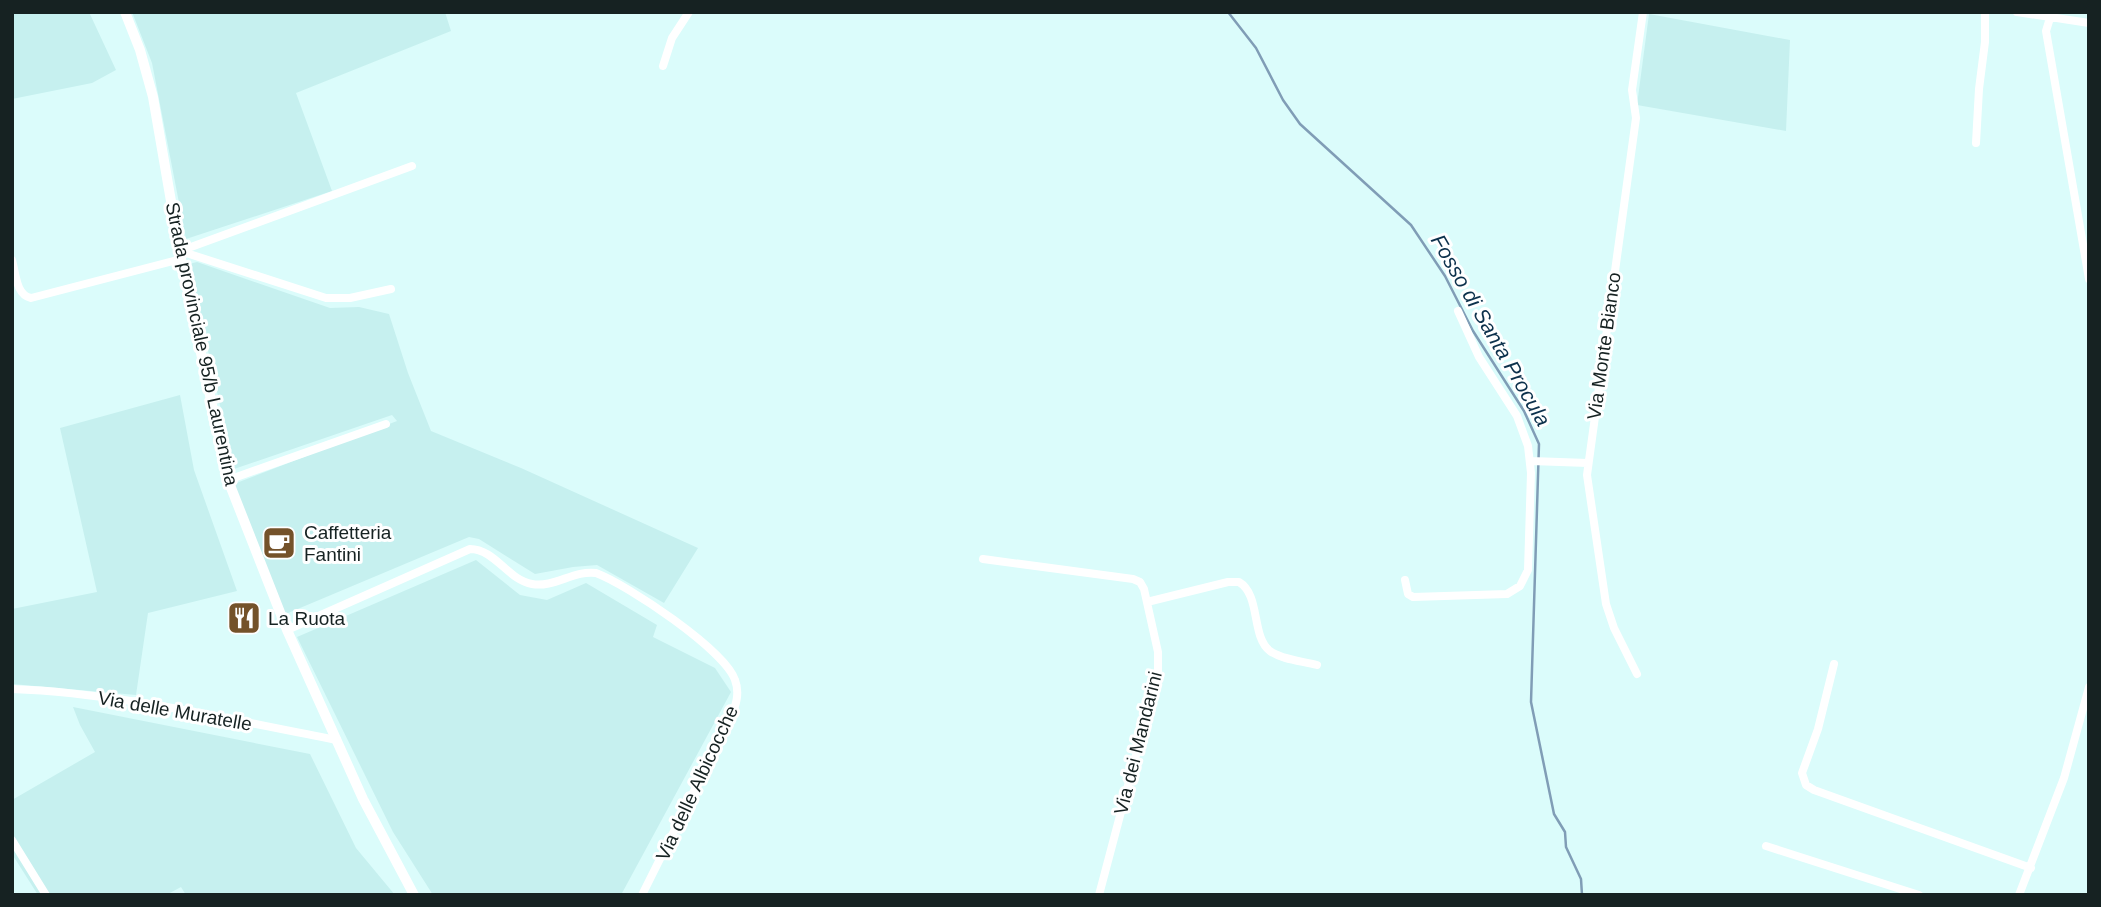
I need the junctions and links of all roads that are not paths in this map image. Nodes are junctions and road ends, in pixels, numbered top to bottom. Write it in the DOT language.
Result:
graph roads {
  1 [pos="125,12"];
  2 [pos="689,12"];
  3 [pos="1643,12"];
  4 [pos="1985,12"];
  5 [pos="2017,12"];
  6 [pos="2078,17"];
  7 [pos="2050,18"];
  8 [pos="2089,23"];
  9 [pos="663,66"];
  10 [pos="1976,143"];
  11 [pos="412,166"];
  12 [pos="180,255"];
  13 [pos="12,260"];
  14 [pos="2089,279"];
  15 [pos="391,289"];
  16 [pos="1458,311"];
  17 [pos="386,424"];
  18 [pos="1531,461"];
  19 [pos="1588,463"];
  20 [pos="228,480"];
  21 [pos="983,559"];
  22 [pos="1405,580"];
  23 [pos="1147,602"];
  24 [pos="287,630"];
  25 [pos="1833,664"];
  26 [pos="1317,665"];
  27 [pos="1637,674"];
  28 [pos="2089,687"];
  29 [pos="12,689"];
  30 [pos="337,740"];
  31 [pos="12,840"];
  32 [pos="1766,846"];
  33 [pos="2031,867"];
  34 [pos="46,895"];
  35 [pos="414,895"];
  36 [pos="642,895"];
  37 [pos="1099,895"];
  38 [pos="1919,895"];
  39 [pos="2019,895"];
  1 -- 12 [label="main road, Strada provinciale 95/b Laurentina"];
  2 -- 9 [label="street"];
  3 -- 19 [label="street, Via Monte Bianco"];
  4 -- 10 [label="street"];
  5 -- 7 [label="street"];
  6 -- 7 [label="street"];
  6 -- 8 [label="street"];
  7 -- 14 [label="street"];
  11 -- 12 [label="street"];
  12 -- 13 [label="street"];
  12 -- 15 [label="street"];
  12 -- 20 [label="main road, Strada provinciale 95/b Laurentina"];
  16 -- 18 [label="street"];
  17 -- 20 [label="street"];
  18 -- 19 [label="street"];
  18 -- 22 [label="street"];
  19 -- 27 [label="street, Via Monte Bianco"];
  20 -- 24 [label="main road, Strada provinciale 95/b Laurentina"];
  21 -- 23 [label="street, Via dei Mandarini"];
  23 -- 26 [label="street"];
  23 -- 37 [label="street, Via dei Mandarini"];
  24 -- 30 [label="main road, Strada provinciale 95/b Laurentina"];
  24 -- 36 [label="street, Via delle Albicocche"];
  25 -- 33 [label="street"];
  28 -- 33 [label="street"];
  29 -- 30 [label="street, Via delle Muratelle"];
  30 -- 35 [label="main road, Strada provinciale 95/b Laurentina"];
  31 -- 34 [label="street"];
  32 -- 38 [label="street"];
  33 -- 39 [label="street"];
}
